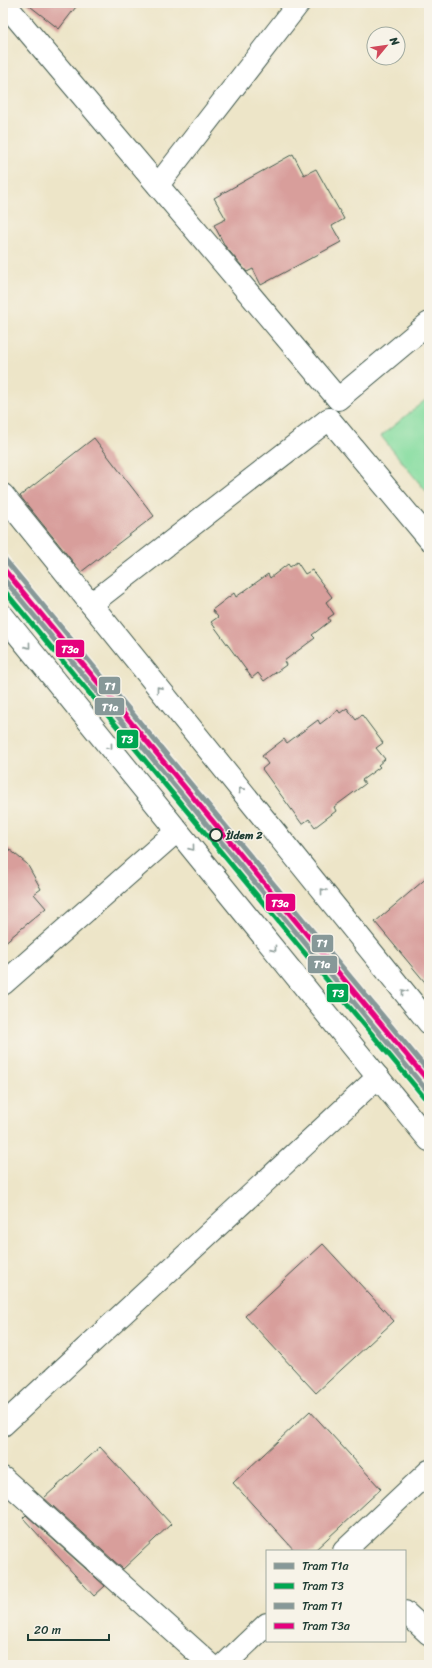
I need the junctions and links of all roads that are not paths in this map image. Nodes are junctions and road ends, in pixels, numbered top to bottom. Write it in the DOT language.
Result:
graph roads {
  1 [pos="4,3"];
  2 [pos="299,3"];
  3 [pos="158,185"];
  4 [pos="429,323"];
  5 [pos="338,399"];
  6 [pos="328,419"];
  7 [pos="3,495"];
  8 [pos="429,539"];
  9 [pos="90,604"];
  10 [pos="3,616"];
  11 [pos="177,831"];
  12 [pos="3,984"];
  13 [pos="428,1018"];
  14 [pos="378,1077"];
  15 [pos="429,1140"];
  16 [pos="3,1425"];
  17 [pos="429,1471"];
  18 [pos="3,1478"];
  19 [pos="345,1550"];
  20 [pos="406,1613"];
  21 [pos="266,1625"];
  22 [pos="429,1634"];
  23 [pos="211,1665"];
  24 [pos="224,1665"];
  1 -- 3 [label="street"];
  2 -- 3 [label="street"];
  3 -- 5 [label="street"];
  4 -- 5 [label="street"];
  5 -- 6 [label="street"];
  6 -- 8 [label="street"];
  6 -- 9 [label="street"];
  7 -- 9 [label="street"];
  13 -- 9 [label="street, one-way"];
  10 -- 11 [label="street, one-way"];
  11 -- 12 [label="street"];
  11 -- 14 [label="street, one-way"];
  14 -- 15 [label="street"];
  14 -- 16 [label="street"];
  17 -- 19 [label="street"];
  18 -- 23 [label="street"];
  20 -- 22 [label="street"];
  21 -- 24 [label="street"];
}
